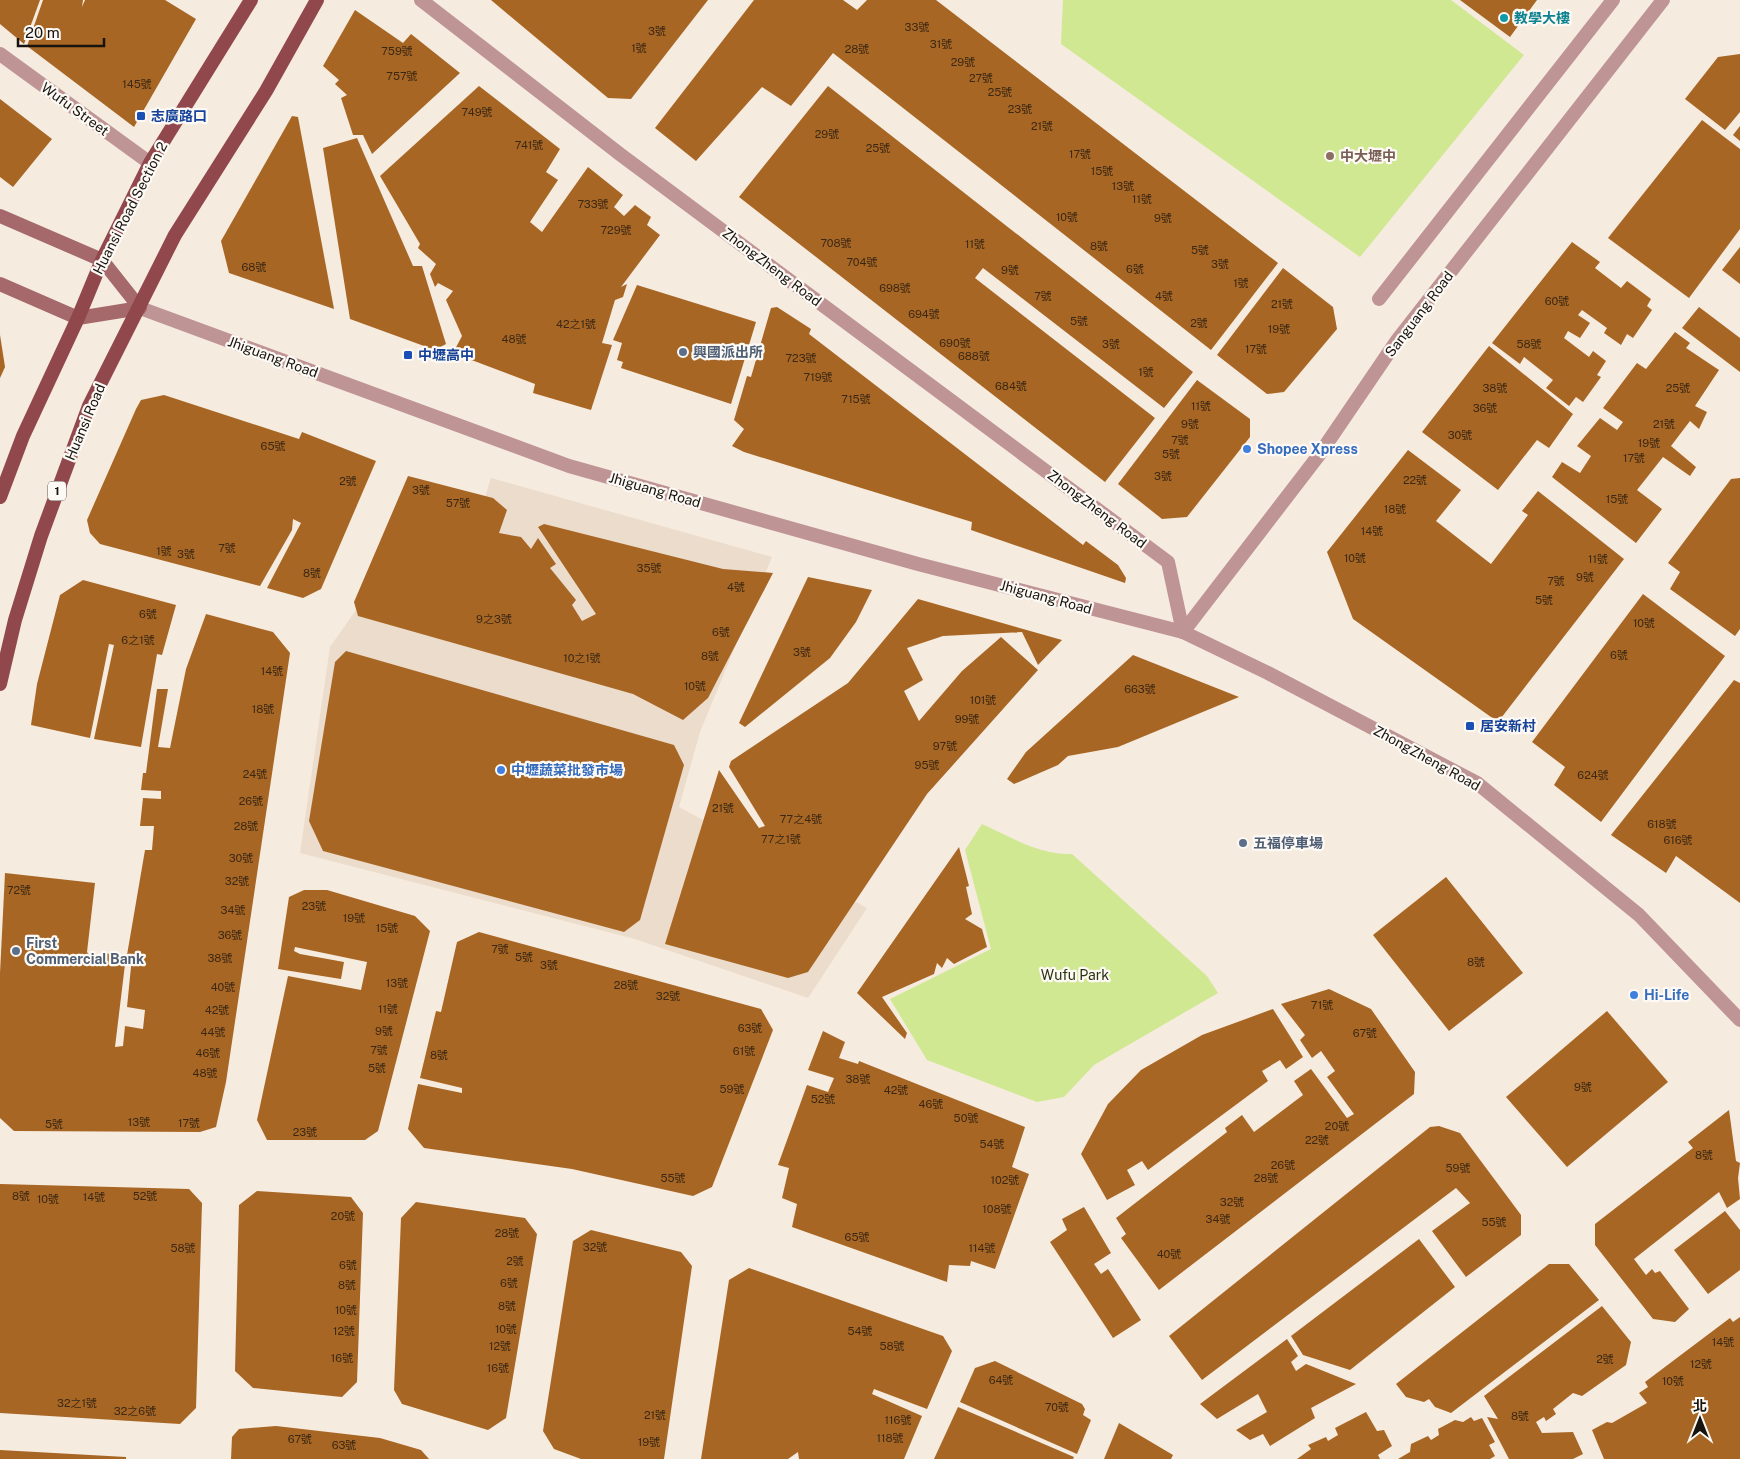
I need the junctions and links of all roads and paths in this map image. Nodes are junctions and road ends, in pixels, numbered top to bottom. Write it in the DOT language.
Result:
graph roads {
  1 [pos="251,0"];
  2 [pos="317,0"];
  3 [pos="421,0"];
  4 [pos="1613,0"];
  5 [pos="1663,0"];
  6 [pos="0,54"];
  7 [pos="150,163"];
  8 [pos="0,216"];
  9 [pos="102,260"];
  10 [pos="0,284"];
  11 [pos="1379,299"];
  12 [pos="140,308"];
  13 [pos="78,318"];
  14 [pos="0,496"];
  15 [pos="1183,632"];
  16 [pos="0,684"];
  17 [pos="1740,1020"];
  1 -- 7 [label="main road, Huansi Road Section 2"];
  2 -- 12 [label="main road, 1"];
  3 -- 15 [label="street, ZhongZheng Road"];
  4 -- 11 [label="street"];
  5 -- 15 [label="street, Sanguang Road"];
  6 -- 7 [label="street, Wufu Street"];
  7 -- 9 [label="main road, Huansi Road Section 2"];
  8 -- 9 [label="main road"];
  9 -- 12 [label="main road"];
  9 -- 13 [label="main road, Huansi Road Section 2"];
  10 -- 13 [label="main road"];
  12 -- 13 [label="main road, Jhiguang Road"];
  12 -- 15 [label="street, Jhiguang Road"];
  12 -- 16 [label="main road, Huansi Road / 1"];
  13 -- 14 [label="main road"];
  15 -- 17 [label="street, ZhongZheng Road"];
}
